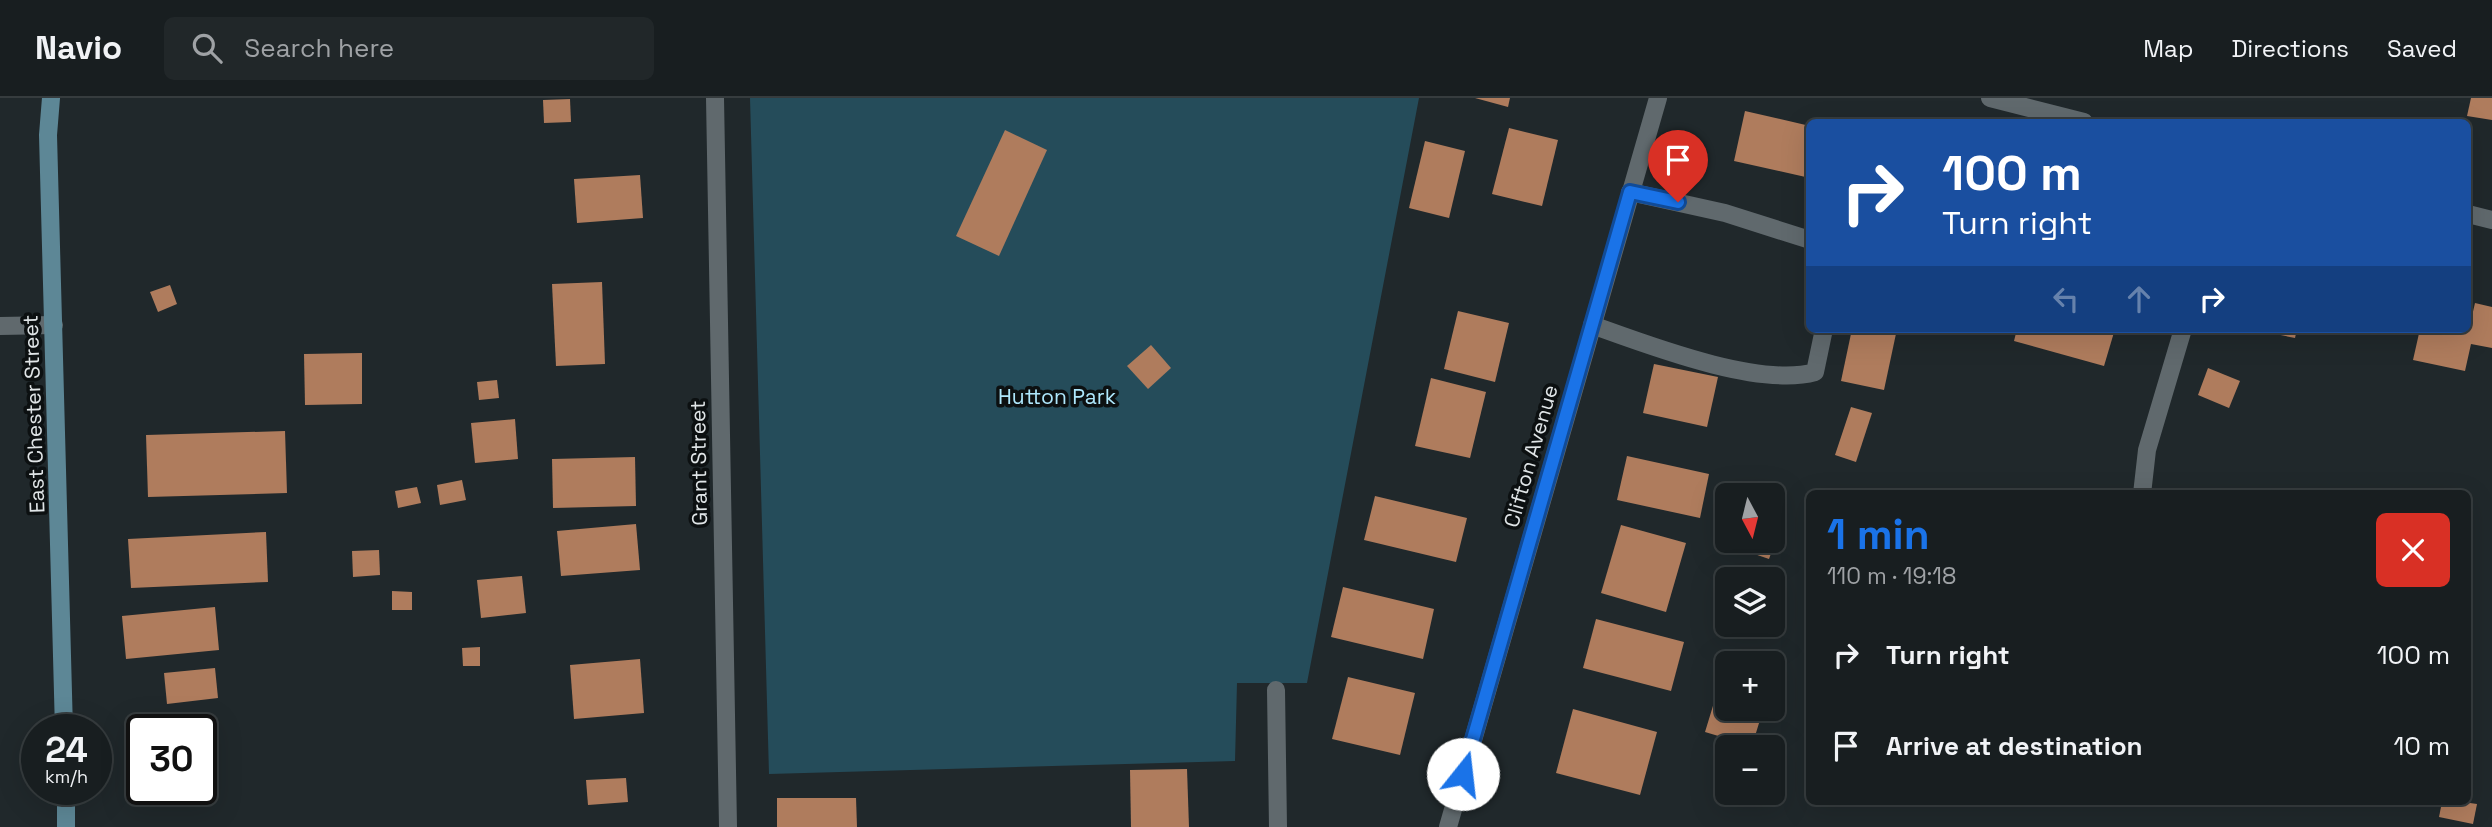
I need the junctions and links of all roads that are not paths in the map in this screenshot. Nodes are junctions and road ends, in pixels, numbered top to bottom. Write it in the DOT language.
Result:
graph roads {
  1 [pos="51,98"];
  2 [pos="715,98"];
  3 [pos="1658,98"];
  4 [pos="1990,98"];
  5 [pos="2072,119"];
  6 [pos="1630,192"];
  7 [pos="2471,215"];
  8 [pos="2492,220"];
  9 [pos="1806,239"];
  10 [pos="54,325"];
  11 [pos="1592,325"];
  12 [pos="0,326"];
  13 [pos="1823,333"];
  14 [pos="2182,333"];
  15 [pos="2142,490"];
  16 [pos="1276,690"];
  17 [pos="64,714"];
  18 [pos="66,805"];
  19 [pos="66,827"];
  20 [pos="728,827"];
  21 [pos="1278,827"];
  22 [pos="1448,827"];
  1 -- 10 [label="main road, East Chester Street"];
  2 -- 20 [label="street, Grant Street"];
  3 -- 6 [label="street, Clifton Avenue"];
  4 -- 5 [label="street"];
  6 -- 9 [label="street"];
  6 -- 11 [label="street, Clifton Avenue"];
  7 -- 8 [label="street"];
  10 -- 12 [label="street"];
  10 -- 17 [label="main road, East Chester Street"];
  11 -- 13 [label="street"];
  11 -- 22 [label="street, Clifton Avenue"];
  14 -- 15 [label="street"];
  16 -- 21 [label="street"];
  18 -- 19 [label="main road"];
}
